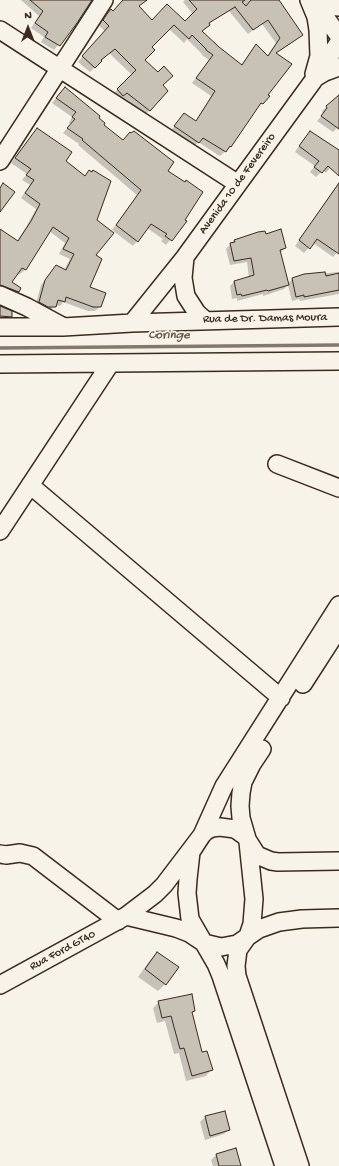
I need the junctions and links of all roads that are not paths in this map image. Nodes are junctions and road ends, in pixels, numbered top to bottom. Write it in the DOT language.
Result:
graph roads {
  1 [pos="104,0"];
  2 [pos="309,0"];
  3 [pos="312,0"];
  4 [pos="318,0"];
  5 [pos="339,7"];
  6 [pos="0,30"];
  7 [pos="339,36"];
  8 [pos="339,42"];
  9 [pos="339,67"];
  10 [pos="60,69"];
  11 [pos="314,80"];
  12 [pos="0,161"];
  13 [pos="238,184"];
  14 [pos="185,257"];
  15 [pos="0,295"];
  16 [pos="339,317"];
  17 [pos="205,320"];
  18 [pos="132,322"];
  19 [pos="63,326"];
  20 [pos="0,327"];
  21 [pos="339,361"];
  22 [pos="0,364"];
  23 [pos="110,364"];
  24 [pos="277,464"];
  25 [pos="30,485"];
  26 [pos="339,488"];
  27 [pos="0,531"];
  28 [pos="339,605"];
  29 [pos="339,628"];
  30 [pos="281,698"];
  31 [pos="202,835"];
  32 [pos="248,842"];
  33 [pos="0,854"];
  34 [pos="339,861"];
  35 [pos="339,918"];
  36 [pos="122,919"];
  37 [pos="248,936"];
  38 [pos="204,943"];
  39 [pos="0,985"];
  40 [pos="284,1166"];
  41 [pos="300,1166"];
  1 -- 10 [label="street"];
  2 -- 11 [label="street"];
  3 -- 7 [label="street"];
  4 -- 5 [label="street"];
  6 -- 10 [label="street"];
  8 -- 11 [label="street, Avenida 10 de Fevereiro"];
  9 -- 11 [label="street"];
  10 -- 12 [label="street"];
  10 -- 13 [label="street"];
  11 -- 13 [label="street, Avenida 10 de Fevereiro"];
  13 -- 14 [label="street, Avenida 10 de Fevereiro"];
  14 -- 17 [label="street"];
  14 -- 18 [label="street, Avenida 10 de Fevereiro"];
  15 -- 19 [label="street"];
  16 -- 17 [label="street, Rua de Dr. Damas Moura"];
  17 -- 18 [label="street, Rua de Dr. Damas Moura"];
  18 -- 19 [label="street, Rua de Dr. Damas Moura"];
  19 -- 20 [label="street, Rua de Dr. Damas Moura"];
  21 -- 23 [label="street"];
  22 -- 23 [label="street"];
  23 -- 25 [label="street"];
  24 -- 26 [label="street"];
  25 -- 27 [label="street"];
  25 -- 30 [label="street"];
  28 -- 30 [label="street"];
  29 -- 32 [label="street"];
  30 -- 31 [label="street"];
  31 -- 32 [label="street"];
  31 -- 36 [label="street, Rua Ford GT40"];
  31 -- 38 [label="street"];
  32 -- 34 [label="street"];
  32 -- 37 [label="street"];
  33 -- 36 [label="street"];
  35 -- 37 [label="street"];
  36 -- 38 [label="street"];
  36 -- 39 [label="street, Rua Ford GT40"];
  37 -- 38 [label="street"];
  37 -- 41 [label="street"];
  38 -- 40 [label="street"];
}
